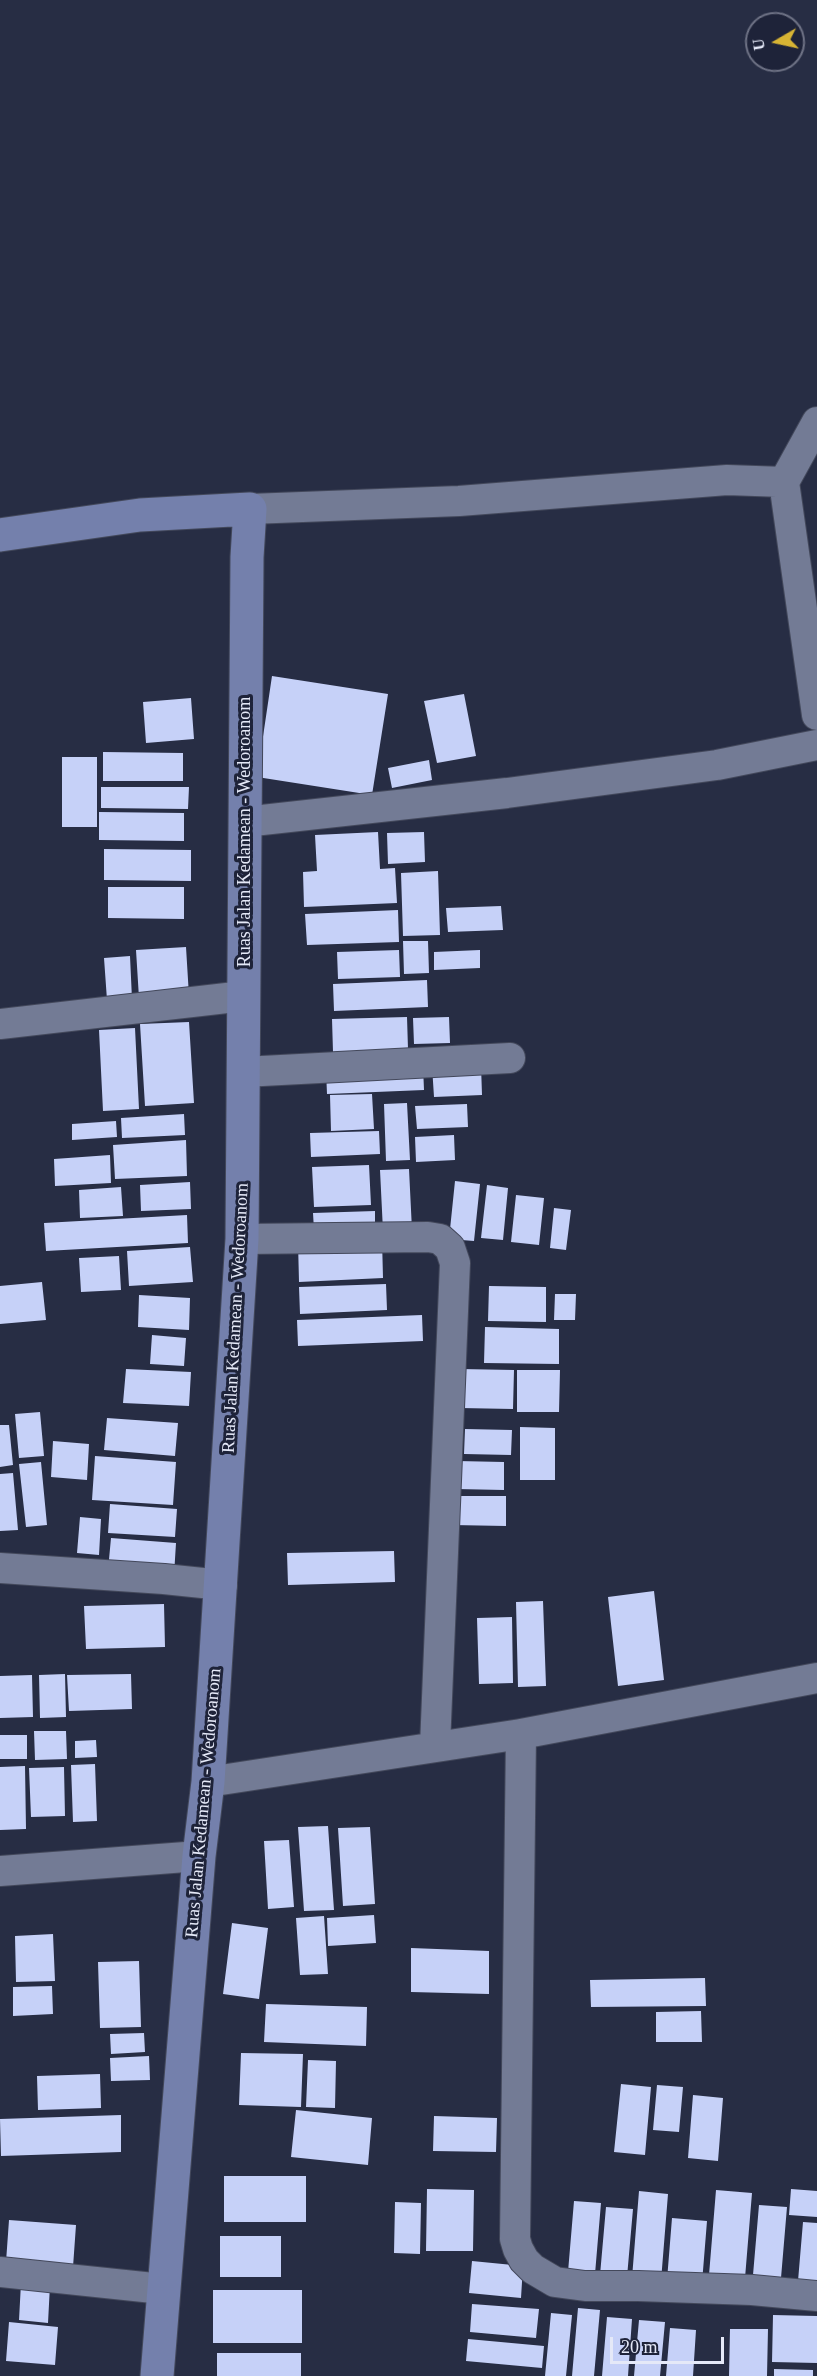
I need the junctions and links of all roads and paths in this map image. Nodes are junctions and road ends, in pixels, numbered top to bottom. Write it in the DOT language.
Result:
graph roads {
  1 [pos="817,422"];
  2 [pos="784,482"];
  3 [pos="250,509"];
  4 [pos="0,535"];
  5 [pos="817,716"];
  6 [pos="817,745"];
  7 [pos="244,822"];
  8 [pos="244,996"];
  9 [pos="0,1024"];
  10 [pos="510,1058"];
  11 [pos="243,1072"];
  12 [pos="242,1239"];
  13 [pos="0,1568"];
  14 [pos="222,1585"];
  15 [pos="817,1678"];
  16 [pos="520,1734"];
  17 [pos="435,1746"];
  18 [pos="208,1782"];
  19 [pos="199,1856"];
  20 [pos="0,1871"];
  21 [pos="0,2272"];
  22 [pos="163,2289"];
  23 [pos="817,2296"];
  24 [pos="157,2376"];
  1 -- 2 [label="street"];
  2 -- 3 [label="street"];
  2 -- 5 [label="street"];
  3 -- 4 [label="main road"];
  3 -- 7 [label="main road, Ruas Jalan Kedamean - Wedoroanom"];
  6 -- 7 [label="street"];
  7 -- 8 [label="main road, Ruas Jalan Kedamean - Wedoroanom"];
  8 -- 9 [label="street"];
  8 -- 11 [label="main road, Ruas Jalan Kedamean - Wedoroanom"];
  10 -- 11 [label="street"];
  11 -- 12 [label="main road, Ruas Jalan Kedamean - Wedoroanom"];
  12 -- 14 [label="main road, Ruas Jalan Kedamean - Wedoroanom"];
  12 -- 17 [label="street"];
  13 -- 14 [label="street"];
  14 -- 18 [label="main road, Ruas Jalan Kedamean - Wedoroanom"];
  15 -- 16 [label="street"];
  16 -- 17 [label="street"];
  16 -- 23 [label="street"];
  17 -- 18 [label="street"];
  18 -- 19 [label="main road, Ruas Jalan Kedamean - Wedoroanom"];
  19 -- 20 [label="street"];
  19 -- 22 [label="main road, Ruas Jalan Kedamean - Wedoroanom"];
  21 -- 22 [label="street"];
  22 -- 24 [label="main road, Ruas Jalan Kedamean - Wedoroanom"];
}
